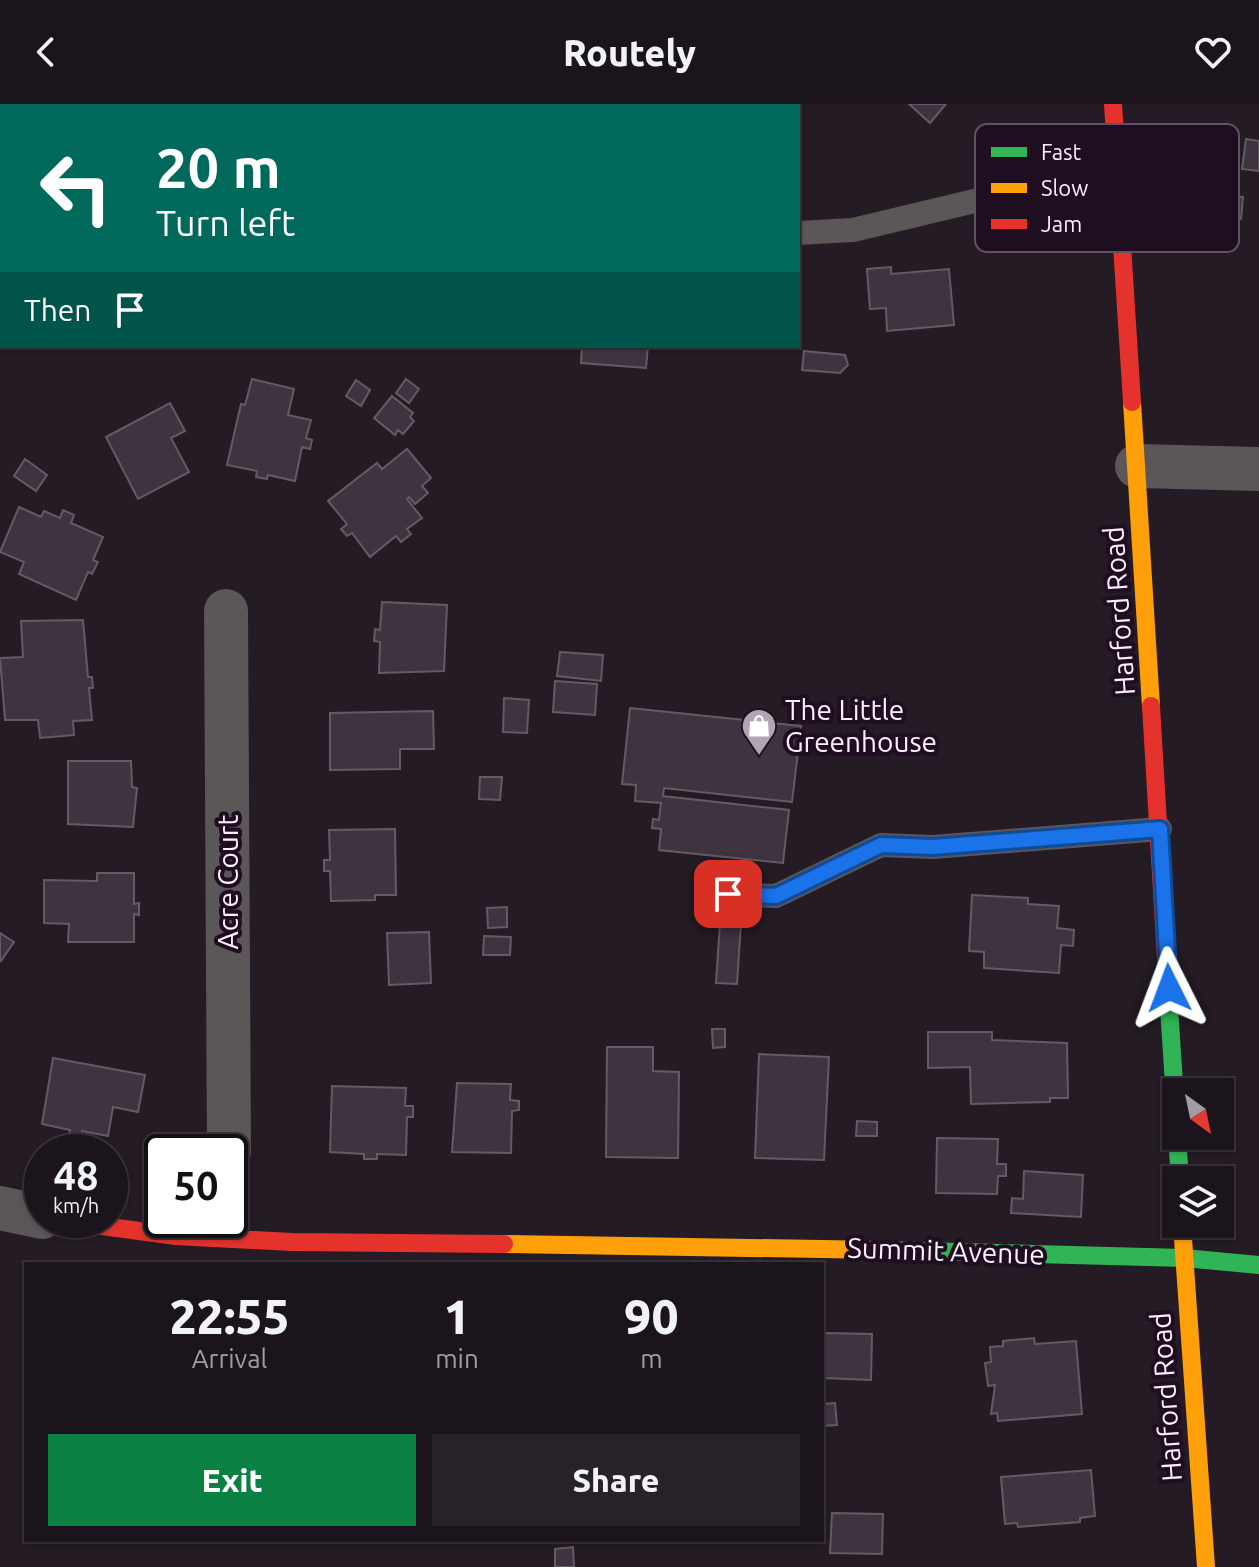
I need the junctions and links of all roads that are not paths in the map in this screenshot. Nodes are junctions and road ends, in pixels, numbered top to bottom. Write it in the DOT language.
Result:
graph roads {
  1 [pos="1113,104"];
  2 [pos="1114,124"];
  3 [pos="975,201"];
  4 [pos="800,233"];
  5 [pos="1123,252"];
  6 [pos="1137,466"];
  7 [pos="1259,469"];
  8 [pos="226,611"];
  9 [pos="1160,829"];
  10 [pos="726,915"];
  11 [pos="1174,1078"];
  12 [pos="229,1134"];
  13 [pos="0,1208"];
  14 [pos="24,1213"];
  15 [pos="248,1232"];
  16 [pos="1183,1238"];
  17 [pos="1184,1258"];
  18 [pos="1259,1265"];
  19 [pos="1206,1567"];
  1 -- 2 [label="main road, Harford Road"];
  3 -- 4 [label="lane"];
  5 -- 6 [label="main road, Harford Road"];
  6 -- 7 [label="street"];
  6 -- 9 [label="main road, Harford Road"];
  8 -- 12 [label="street, Acre Court"];
  9 -- 10 [label="lane"];
  9 -- 11 [label="main road, Harford Road"];
  13 -- 14 [label="street"];
  15 -- 17 [label="main road, Summit Avenue"];
  16 -- 17 [label="main road, Harford Road"];
  17 -- 18 [label="main road, Summit Avenue"];
  17 -- 19 [label="main road, Harford Road"];
}
